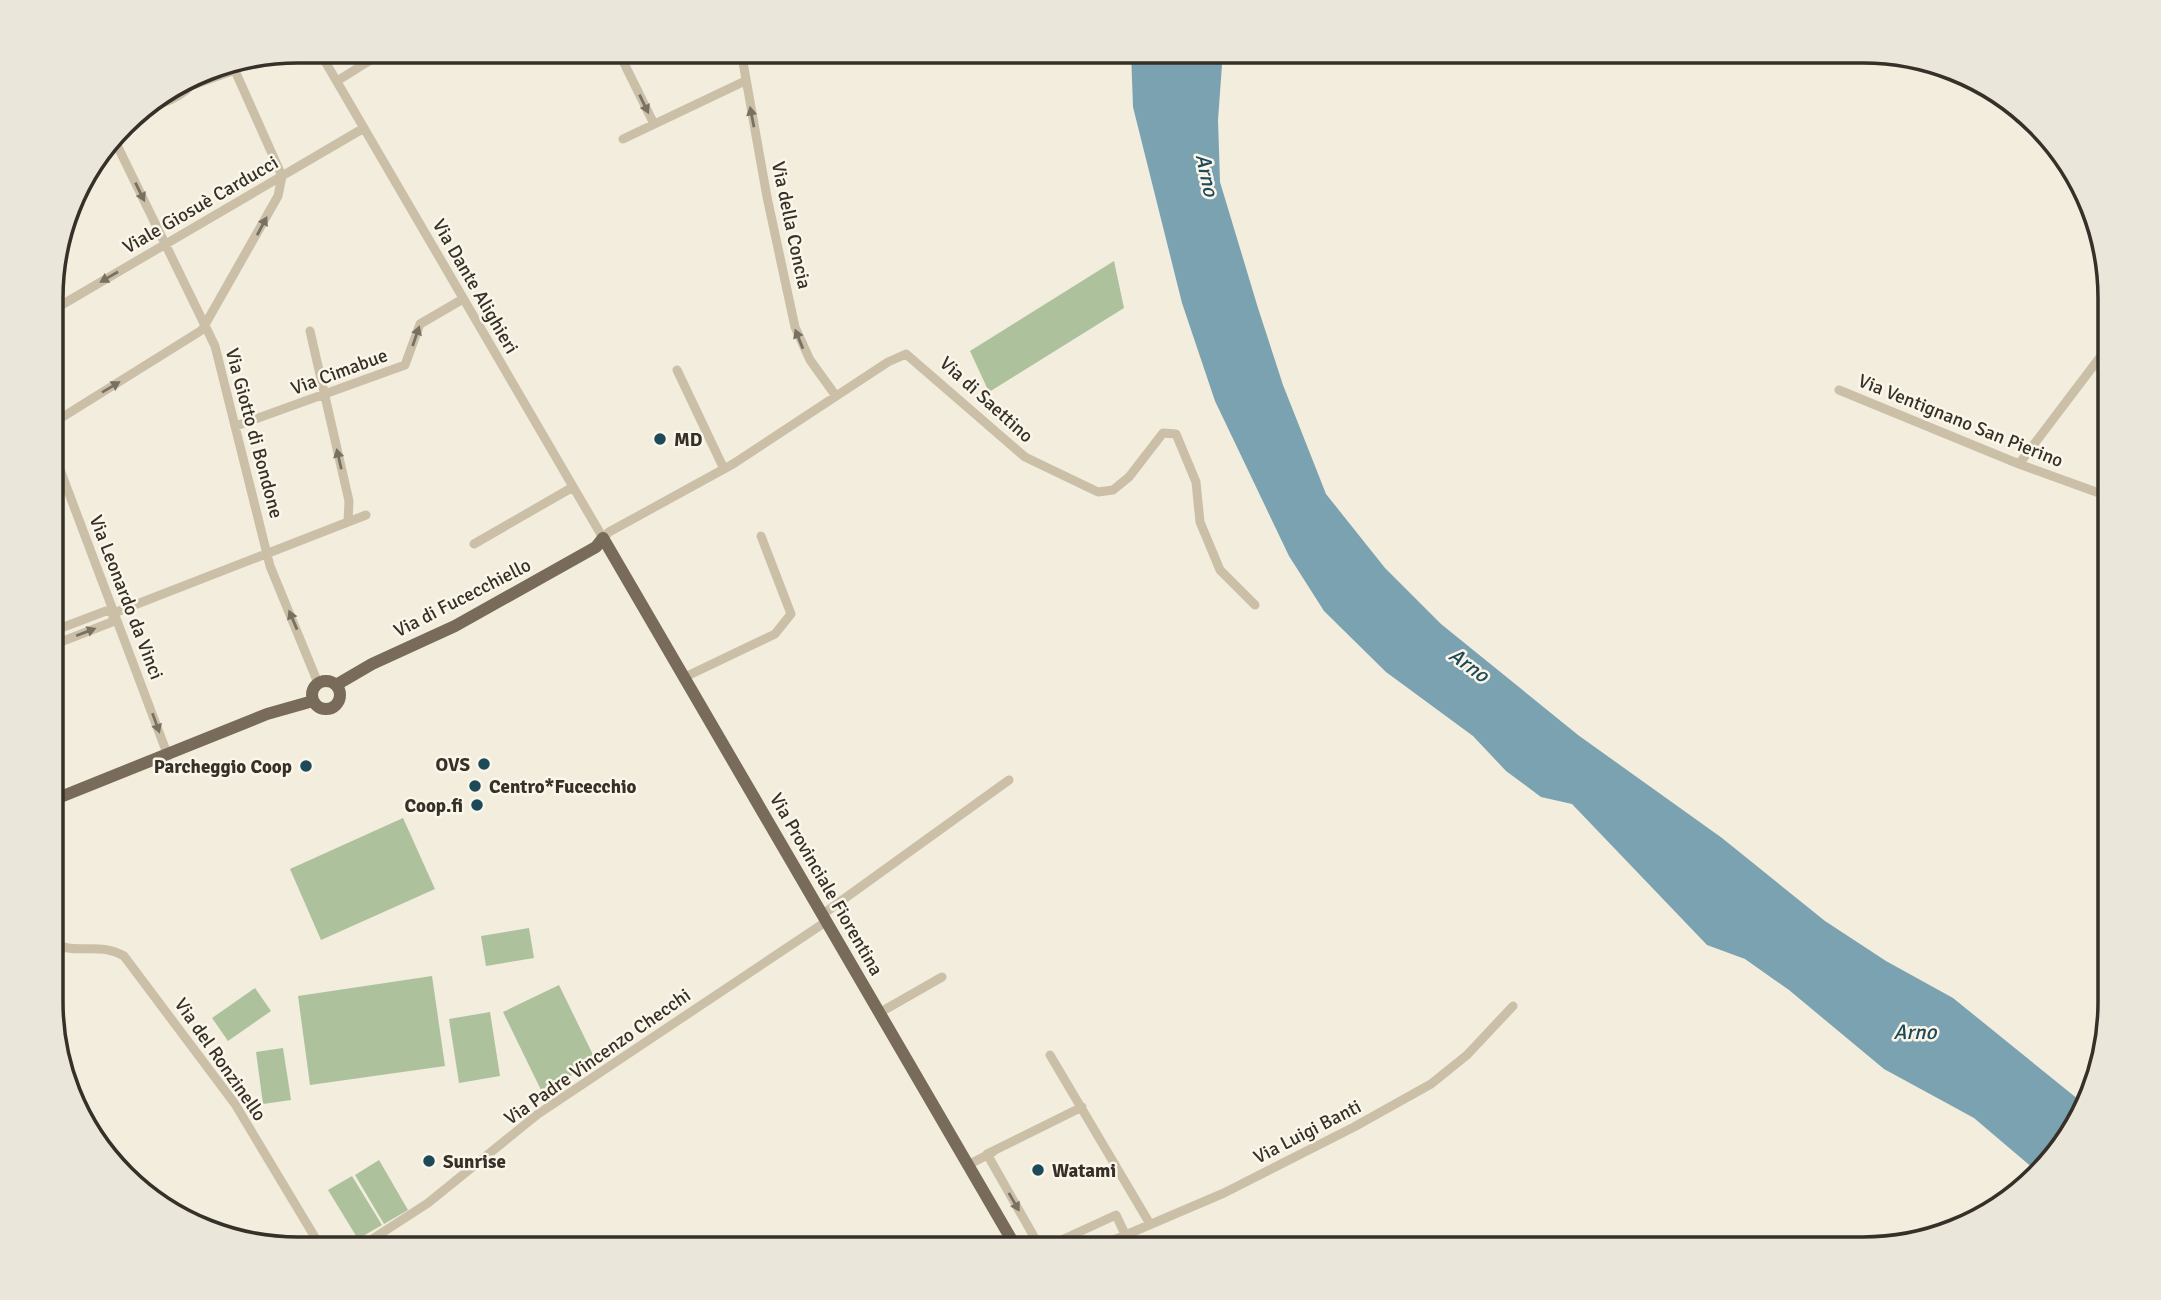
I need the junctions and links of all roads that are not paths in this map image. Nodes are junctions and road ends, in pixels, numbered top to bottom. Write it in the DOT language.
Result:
graph roads {
  1 [pos="326,63"];
  2 [pos="366,63"];
  3 [pos="623,63"];
  4 [pos="743,63"];
  5 [pos="235,72"];
  6 [pos="337,81"];
  7 [pos="746,81"];
  8 [pos="654,124"];
  9 [pos="364,128"];
  10 [pos="623,139"];
  11 [pos="118,147"];
  12 [pos="282,176"];
  13 [pos="166,244"];
  14 [pos="463,299"];
  15 [pos="63,304"];
  16 [pos="206,323"];
  17 [pos="310,331"];
  18 [pos="2097,361"];
  19 [pos="677,370"];
  20 [pos="1839,390"];
  21 [pos="325,396"];
  22 [pos="836,396"];
  23 [pos="63,417"];
  24 [pos="236,426"];
  25 [pos="2019,464"];
  26 [pos="724,469"];
  27 [pos="63,478"];
  28 [pos="573,487"];
  29 [pos="2097,491"];
  30 [pos="366,515"];
  31 [pos="348,522"];
  32 [pos="761,536"];
  33 [pos="603,538"];
  34 [pos="474,544"];
  35 [pos="267,552"];
  36 [pos="1255,605"];
  37 [pos="114,614"];
  38 [pos="63,627"];
  39 [pos="63,641"];
  40 [pos="685,677"];
  41 [pos="318,683"];
  42 [pos="336,685"];
  43 [pos="313,701"];
  44 [pos="168,756"];
  45 [pos="1009,780"];
  46 [pos="63,796"];
  47 [pos="825,917"];
  48 [pos="63,946"];
  49 [pos="942,976"];
  50 [pos="1513,1006"];
  51 [pos="879,1013"];
  52 [pos="1050,1055"];
  53 [pos="1082,1107"];
  54 [pos="988,1154"];
  55 [pos="968,1165"];
  56 [pos="1150,1224"];
  57 [pos="1125,1234"];
  58 [pos="1120,1236"];
  59 [pos="315,1237"];
  60 [pos="376,1237"];
  61 [pos="1010,1237"];
  62 [pos="1035,1237"];
  63 [pos="1069,1237"];
  1 -- 6 [label="street, Via Dante Alighieri"];
  2 -- 6 [label="street"];
  3 -- 8 [label="street, one-way"];
  4 -- 7 [label="street, Via della Concia"];
  5 -- 12 [label="street"];
  6 -- 9 [label="street, Via Dante Alighieri"];
  7 -- 8 [label="street"];
  22 -- 7 [label="street, Via della Concia, one-way"];
  8 -- 10 [label="street"];
  9 -- 12 [label="street, Viale Giosuè Carducci"];
  9 -- 14 [label="street, Via Dante Alighieri"];
  11 -- 13 [label="street, Via Giotto di Bondone, one-way"];
  12 -- 13 [label="street, Viale Giosuè Carducci"];
  16 -- 12 [label="street, one-way"];
  13 -- 15 [label="street, Viale Giosuè Carducci, one-way"];
  13 -- 16 [label="street, Via Giotto di Bondone"];
  21 -- 14 [label="street, Via Cimabue, one-way"];
  14 -- 28 [label="street, Via Dante Alighieri"];
  23 -- 16 [label="street, one-way"];
  16 -- 24 [label="street, Via Giotto di Bondone"];
  17 -- 21 [label="street"];
  18 -- 25 [label="street"];
  19 -- 26 [label="street"];
  20 -- 25 [label="street, Via Ventignano San Pierino"];
  21 -- 24 [label="street, Via Cimabue"];
  31 -- 21 [label="street, one-way"];
  22 -- 26 [label="street, Via di Saettino"];
  22 -- 36 [label="street, Via di Saettino"];
  24 -- 35 [label="street, Via Giotto di Bondone"];
  25 -- 29 [label="street, Via Ventignano San Pierino"];
  26 -- 33 [label="street, Via di Saettino"];
  27 -- 37 [label="street, Via Leonardo da Vinci"];
  28 -- 33 [label="street, Via Dante Alighieri"];
  28 -- 34 [label="street"];
  30 -- 31 [label="street, Via Giotto di Bondone"];
  31 -- 35 [label="street, Via Giotto di Bondone"];
  32 -- 40 [label="street"];
  33 -- 40 [label="main road, Via Provinciale Fiorentina"];
  33 -- 42 [label="main road, Via di Fucecchiello"];
  35 -- 37 [label="street"];
  41 -- 35 [label="street, Via Giotto di Bondone, one-way"];
  37 -- 38 [label="street"];
  39 -- 37 [label="street, one-way"];
  37 -- 44 [label="street, Via Leonardo da Vinci, one-way"];
  40 -- 47 [label="main road, Via Provinciale Fiorentina"];
  41 -- 42 [label="main road"];
  41 -- 43 [label="main road"];
  42 -- 43 [label="main road"];
  43 -- 44 [label="main road"];
  44 -- 46 [label="main road"];
  45 -- 47 [label="street, Via Padre Vincenzo Checchi"];
  47 -- 51 [label="main road, Via Provinciale Fiorentina"];
  47 -- 60 [label="street, Via Padre Vincenzo Checchi"];
  48 -- 59 [label="street, Via del Ronzinello"];
  49 -- 51 [label="street"];
  50 -- 56 [label="street, Via Luigi Banti"];
  51 -- 55 [label="main road, Via Provinciale Fiorentina"];
  52 -- 53 [label="street"];
  53 -- 54 [label="street"];
  53 -- 56 [label="street"];
  54 -- 55 [label="street"];
  54 -- 62 [label="street, one-way"];
  55 -- 61 [label="main road, Via Provinciale Fiorentina"];
  56 -- 57 [label="street, Via Luigi Banti"];
  57 -- 58 [label="street, Via Luigi Banti"];
  57 -- 63 [label="street"];
}
